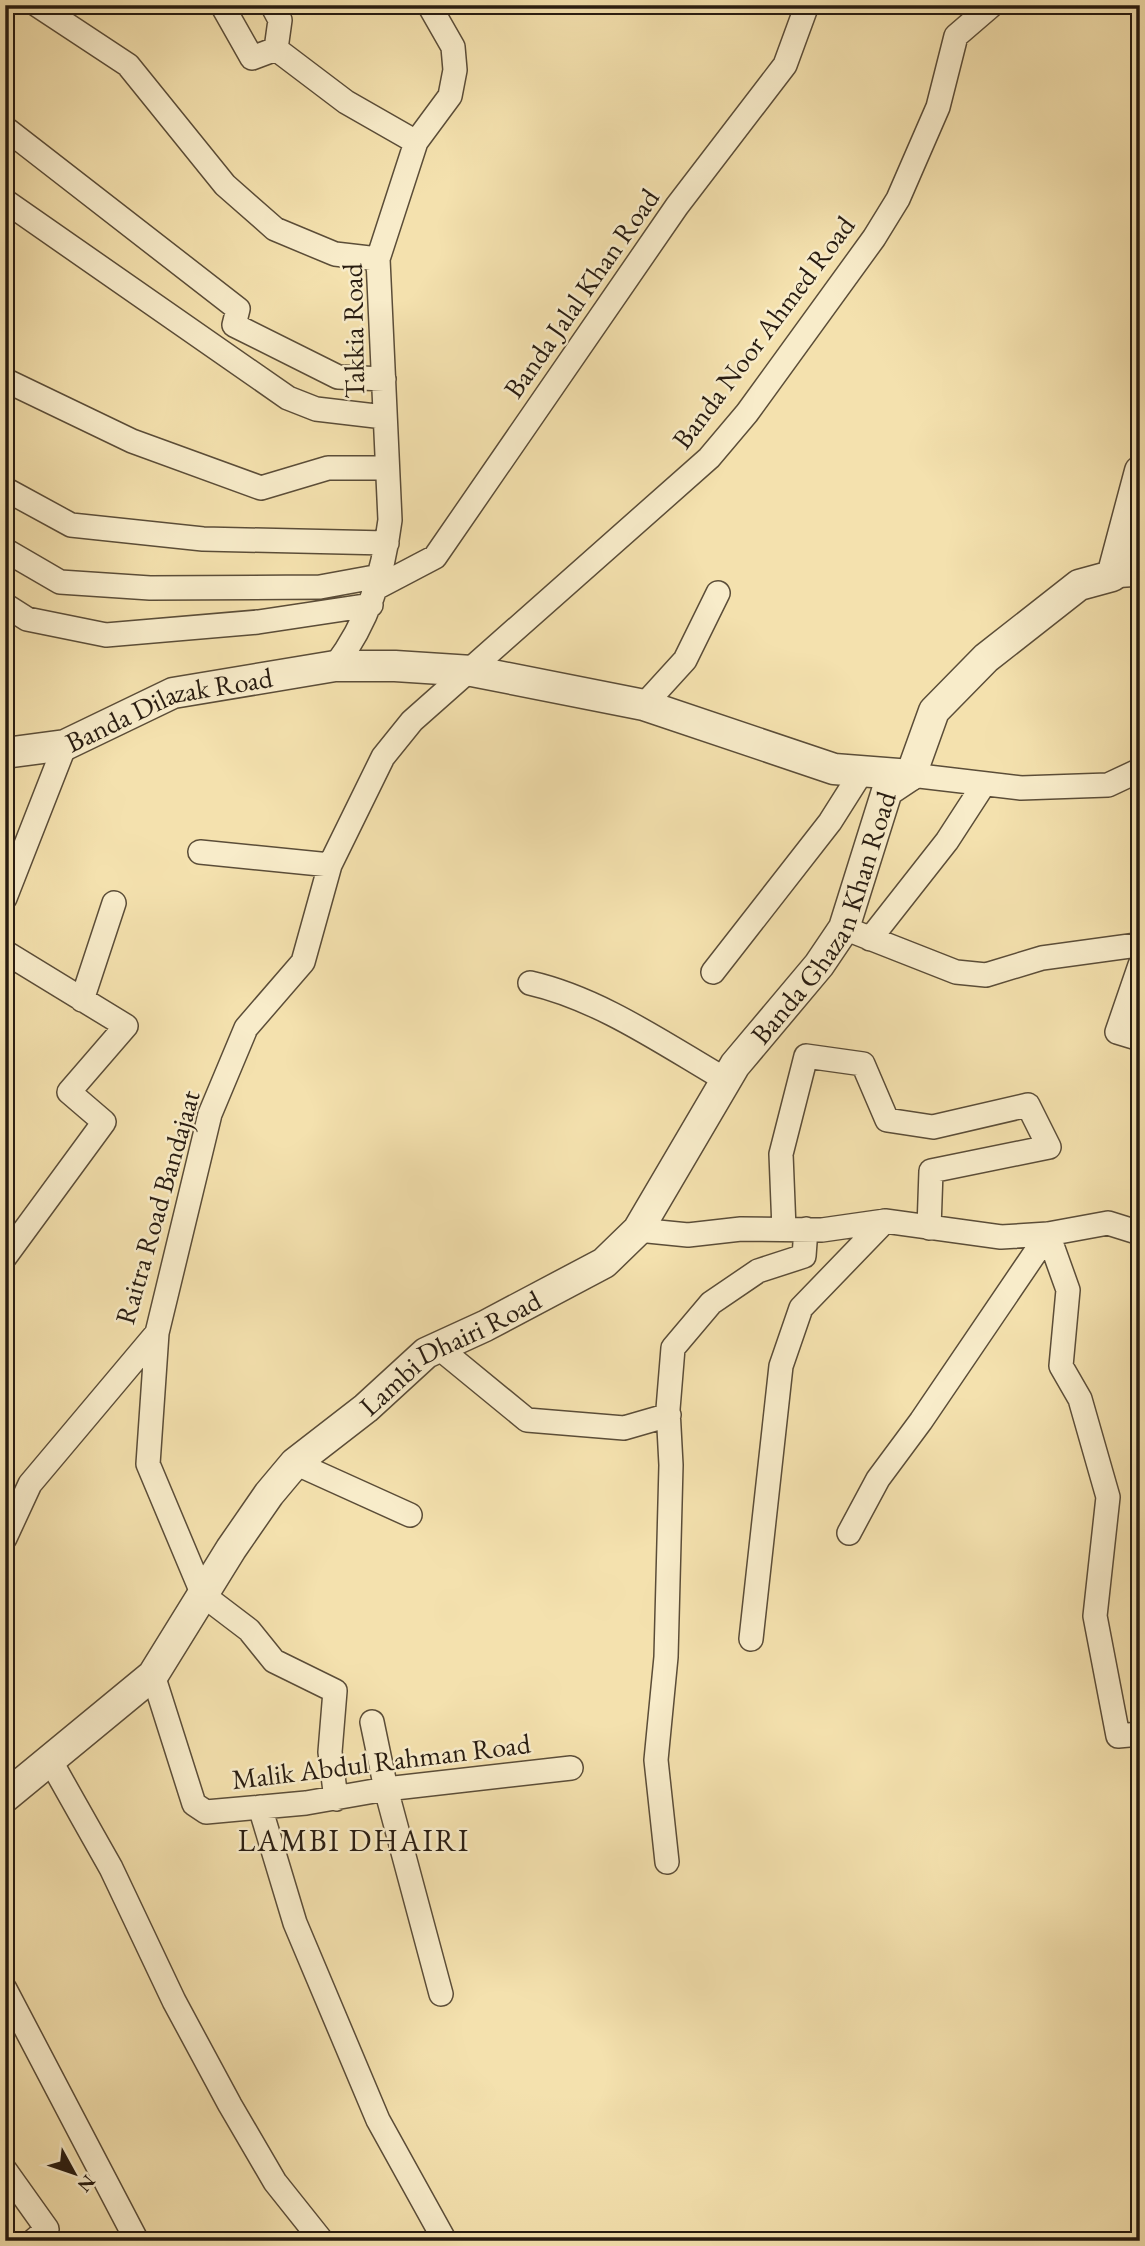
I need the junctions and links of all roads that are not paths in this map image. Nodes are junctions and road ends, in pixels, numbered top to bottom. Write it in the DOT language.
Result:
graph roads {
  1 [pos="37,5"];
  2 [pos="222,5"];
  3 [pos="272,5"];
  4 [pos="429,5"];
  5 [pos="807,5"];
  6 [pos="992,5"];
  7 [pos="276,49"];
  8 [pos="5,128"];
  9 [pos="416,142"];
  10 [pos="5,201"];
  11 [pos="378,260"];
  12 [pos="384,379"];
  13 [pos="5,380"];
  14 [pos="384,416"];
  15 [pos="385,468"];
  16 [pos="1139,479"];
  17 [pos="5,489"];
  18 [pos="387,543"];
  19 [pos="5,550"];
  20 [pos="1126,575"];
  21 [pos="376,590"];
  22 [pos="718,593"];
  23 [pos="5,605"];
  24 [pos="335,666"];
  25 [pos="472,671"];
  26 [pos="644,705"];
  27 [pos="65,745"];
  28 [pos="5,753"];
  29 [pos="1140,770"];
  30 [pos="861,773"];
  31 [pos="911,775"];
  32 [pos="984,784"];
  33 [pos="200,852"];
  34 [pos="330,865"];
  35 [pos="5,898"];
  36 [pos="114,903"];
  37 [pos="857,934"];
  38 [pos="5,953"];
  39 [pos="1139,953"];
  40 [pos="713,972"];
  41 [pos="530,983"];
  42 [pos="82,1000"];
  43 [pos="1140,1039"];
  44 [pos="726,1080"];
  45 [pos="885,1221"];
  46 [pos="929,1228"];
  47 [pos="795,1229"];
  48 [pos="638,1230"];
  49 [pos="1140,1233"];
  50 [pos="1048,1234"];
  51 [pos="5,1256"];
  52 [pos="157,1333"];
  53 [pos="438,1347"];
  54 [pos="669,1415"];
  55 [pos="295,1462"];
  56 [pos="410,1515"];
  57 [pos="849,1533"];
  58 [pos="5,1538"];
  59 [pos="203,1595"];
  60 [pos="751,1639"];
  61 [pos="153,1675"];
  62 [pos="372,1722"];
  63 [pos="1140,1734"];
  64 [pos="50,1760"];
  65 [pos="571,1768"];
  66 [pos="386,1789"];
  67 [pos="5,1797"];
  68 [pos="336,1799"];
  69 [pos="260,1807"];
  70 [pos="667,1862"];
  71 [pos="5,1989"];
  72 [pos="440,1994"];
  73 [pos="5,2170"];
  74 [pos="33,2241"];
  75 [pos="137,2241"];
  76 [pos="322,2241"];
  77 [pos="445,2241"];
  1 -- 11 [label="street"];
  2 -- 7 [label="street"];
  3 -- 7 [label="street"];
  4 -- 9 [label="street, Takkia Road"];
  5 -- 21 [label="street, Banda Jalal Khan Road"];
  6 -- 25 [label="street, Banda Noor Ahmed Road"];
  7 -- 9 [label="street"];
  8 -- 12 [label="street"];
  9 -- 11 [label="street, Takkia Road"];
  10 -- 14 [label="street"];
  11 -- 12 [label="street, Takkia Road"];
  12 -- 14 [label="street, Takkia Road"];
  13 -- 15 [label="street"];
  14 -- 15 [label="street, Takkia Road"];
  15 -- 18 [label="street, Takkia Road"];
  16 -- 20 [label="street, Banda Ghazan Khan Road"];
  17 -- 18 [label="street"];
  18 -- 21 [label="street, Takkia Road"];
  19 -- 21 [label="street"];
  20 -- 31 [label="street, Banda Ghazan Khan Road"];
  21 -- 23 [label="street"];
  21 -- 24 [label="street, Takkia Road"];
  22 -- 26 [label="street"];
  24 -- 25 [label="street, Banda Dilazak Road"];
  24 -- 27 [label="street, Banda Dilazak Road"];
  25 -- 26 [label="street, Banda Dilazak Road"];
  25 -- 34 [label="street, Raitra Road Bandajaat"];
  26 -- 30 [label="street, Banda Dilazak Road"];
  27 -- 28 [label="street, Banda Dilazak Road"];
  27 -- 35 [label="street"];
  29 -- 32 [label="street"];
  30 -- 31 [label="street, Banda Dilazak Road"];
  30 -- 40 [label="street"];
  31 -- 32 [label="street"];
  31 -- 37 [label="street, Banda Ghazan Khan Road"];
  32 -- 37 [label="street"];
  33 -- 34 [label="street"];
  34 -- 52 [label="street, Raitra Road Bandajaat"];
  36 -- 42 [label="street"];
  37 -- 39 [label="street"];
  37 -- 44 [label="street, Banda Ghazan Khan Road"];
  38 -- 42 [label="street"];
  39 -- 43 [label="street"];
  41 -- 44 [label="street"];
  42 -- 51 [label="street"];
  44 -- 48 [label="street, Banda Ghazan Khan Road"];
  45 -- 46 [label="street"];
  45 -- 47 [label="street"];
  45 -- 60 [label="street"];
  46 -- 47 [label="street"];
  46 -- 50 [label="street"];
  47 -- 48 [label="street"];
  47 -- 54 [label="street"];
  48 -- 53 [label="street, Lambi Dhairi Road"];
  49 -- 50 [label="street"];
  50 -- 57 [label="street"];
  50 -- 63 [label="street"];
  52 -- 58 [label="street, Raitra Road Bandajaat"];
  52 -- 59 [label="street"];
  53 -- 54 [label="street"];
  53 -- 55 [label="street, Lambi Dhairi Road"];
  54 -- 70 [label="street"];
  55 -- 56 [label="street"];
  55 -- 59 [label="street, Lambi Dhairi Road"];
  59 -- 61 [label="street, Lambi Dhairi Road"];
  59 -- 68 [label="street"];
  61 -- 64 [label="street, Lambi Dhairi Road"];
  61 -- 69 [label="street, Malik Abdul Rahman Road"];
  62 -- 66 [label="street"];
  64 -- 67 [label="street, Lambi Dhairi Road"];
  64 -- 76 [label="street"];
  65 -- 66 [label="street, Malik Abdul Rahman Road"];
  66 -- 68 [label="street, Malik Abdul Rahman Road"];
  66 -- 72 [label="street"];
  68 -- 69 [label="street, Malik Abdul Rahman Road"];
  69 -- 77 [label="street"];
  71 -- 75 [label="street"];
  73 -- 74 [label="street"];
}
